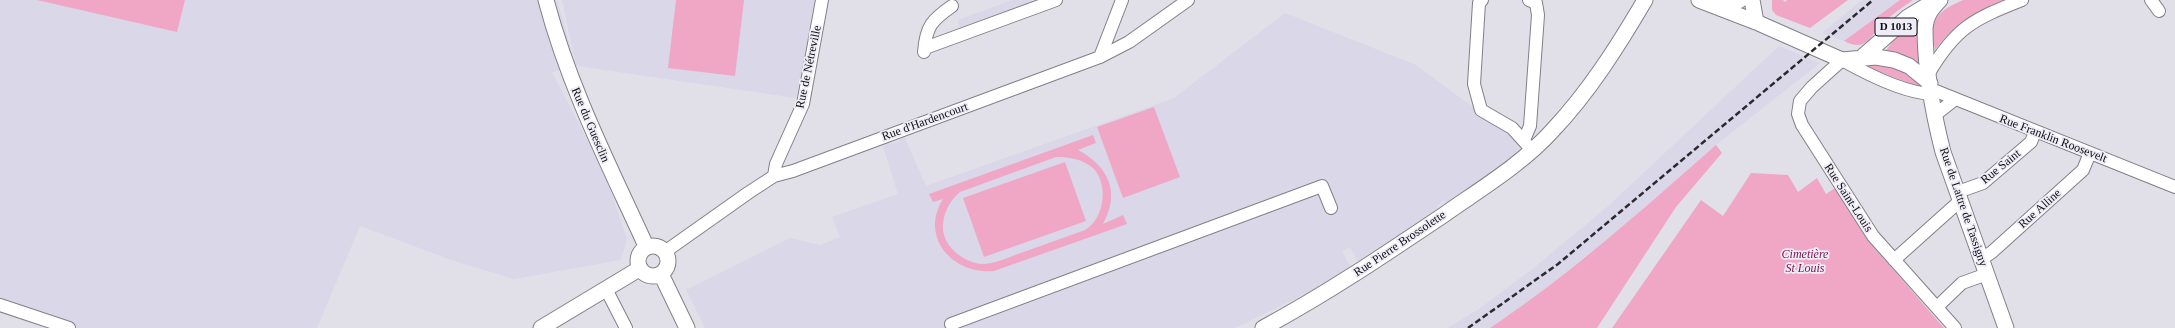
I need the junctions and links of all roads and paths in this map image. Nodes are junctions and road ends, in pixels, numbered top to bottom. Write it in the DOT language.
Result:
graph roads {
  1 [pos="546,0"];
  2 [pos="822,0"];
  3 [pos="1056,0"];
  4 [pos="1122,0"];
  5 [pos="1188,0"];
  6 [pos="1482,0"];
  7 [pos="1529,0"];
  8 [pos="1645,0"];
  9 [pos="1699,0"];
  10 [pos="1740,0"];
  11 [pos="1752,0"];
  12 [pos="1936,0"];
  13 [pos="1940,0"];
  14 [pos="2022,0"];
  15 [pos="2151,0"];
  16 [pos="952,6"];
  17 [pos="1715,6"];
  18 [pos="2159,11"];
  19 [pos="1756,22"];
  20 [pos="1100,57"];
  21 [pos="1860,59"];
  22 [pos="1842,60"];
  23 [pos="1930,85"];
  24 [pos="1954,100"];
  25 [pos="1935,115"];
  26 [pos="2036,132"];
  27 [pos="1528,145"];
  28 [pos="2090,153"];
  29 [pos="774,176"];
  30 [pos="2175,186"];
  31 [pos="1960,196"];
  32 [pos="1331,208"];
  33 [pos="646,246"];
  34 [pos="666,251"];
  35 [pos="1982,259"];
  36 [pos="1894,260"];
  37 [pos="639,269"];
  38 [pos="661,274"];
  39 [pos="1987,274"];
  40 [pos="606,289"];
  41 [pos="0,305"];
  42 [pos="1938,307"];
  43 [pos="951,324"];
  44 [pos="69,328"];
  45 [pos="541,328"];
  46 [pos="626,328"];
  47 [pos="687,328"];
  48 [pos="1263,328"];
  49 [pos="1955,328"];
  50 [pos="2006,328"];
  1 -- 33 [label="main road, Rue du Guesclin"];
  2 -- 29 [label="street, Rue de Nétreville"];
  3 -- 16 [label="street"];
  4 -- 20 [label="street"];
  5 -- 20 [label="street, Rue d'Hardencourt"];
  6 -- 27 [label="street"];
  7 -- 27 [label="street"];
  8 -- 27 [label="main road, Rue Pierre Brossolette"];
  9 -- 17 [label="main road"];
  10 -- 17 [label="main road"];
  11 -- 19 [label="main road"];
  12 -- 21 [label="main road, D 1013"];
  13 -- 23 [label="main road, Rue de Lattre de Tassigny"];
  14 -- 23 [label="street"];
  15 -- 18 [label="street"];
  17 -- 19 [label="main road"];
  19 -- 22 [label="main road"];
  20 -- 29 [label="street, Rue d'Hardencourt"];
  21 -- 22 [label="main road"];
  21 -- 23 [label="main road"];
  22 -- 23 [label="street, Rue Franklin Roosevelt"];
  22 -- 36 [label="street, Rue Saint-Louis"];
  23 -- 24 [label="street, Rue Franklin Roosevelt"];
  23 -- 25 [label="main road, Rue de Lattre de Tassigny"];
  24 -- 25 [label="street"];
  24 -- 26 [label="street, Rue Franklin Roosevelt"];
  25 -- 31 [label="main road, Rue de Lattre de Tassigny"];
  26 -- 28 [label="street, Rue Franklin Roosevelt"];
  26 -- 31 [label="street, Rue Saint"];
  27 -- 48 [label="main road, Rue Pierre Brossolette"];
  28 -- 30 [label="street, Rue Franklin Roosevelt"];
  28 -- 35 [label="street, Rue Alline"];
  29 -- 34 [label="street, Rue d'Hardencourt"];
  31 -- 35 [label="main road, Rue de Lattre de Tassigny"];
  31 -- 36 [label="street, Rue Saint"];
  32 -- 43 [label="street"];
  33 -- 34 [label="main road"];
  33 -- 37 [label="main road"];
  34 -- 38 [label="main road"];
  35 -- 39 [label="main road, Rue de Lattre de Tassigny"];
  36 -- 42 [label="street, Rue Saint-Louis"];
  37 -- 38 [label="main road"];
  37 -- 40 [label="main road"];
  38 -- 47 [label="main road"];
  39 -- 42 [label="street"];
  39 -- 50 [label="main road, Rue de Lattre de Tassigny"];
  40 -- 45 [label="main road"];
  40 -- 46 [label="street"];
  41 -- 44 [label="street"];
  42 -- 49 [label="street, Rue Saint-Louis"];
}
